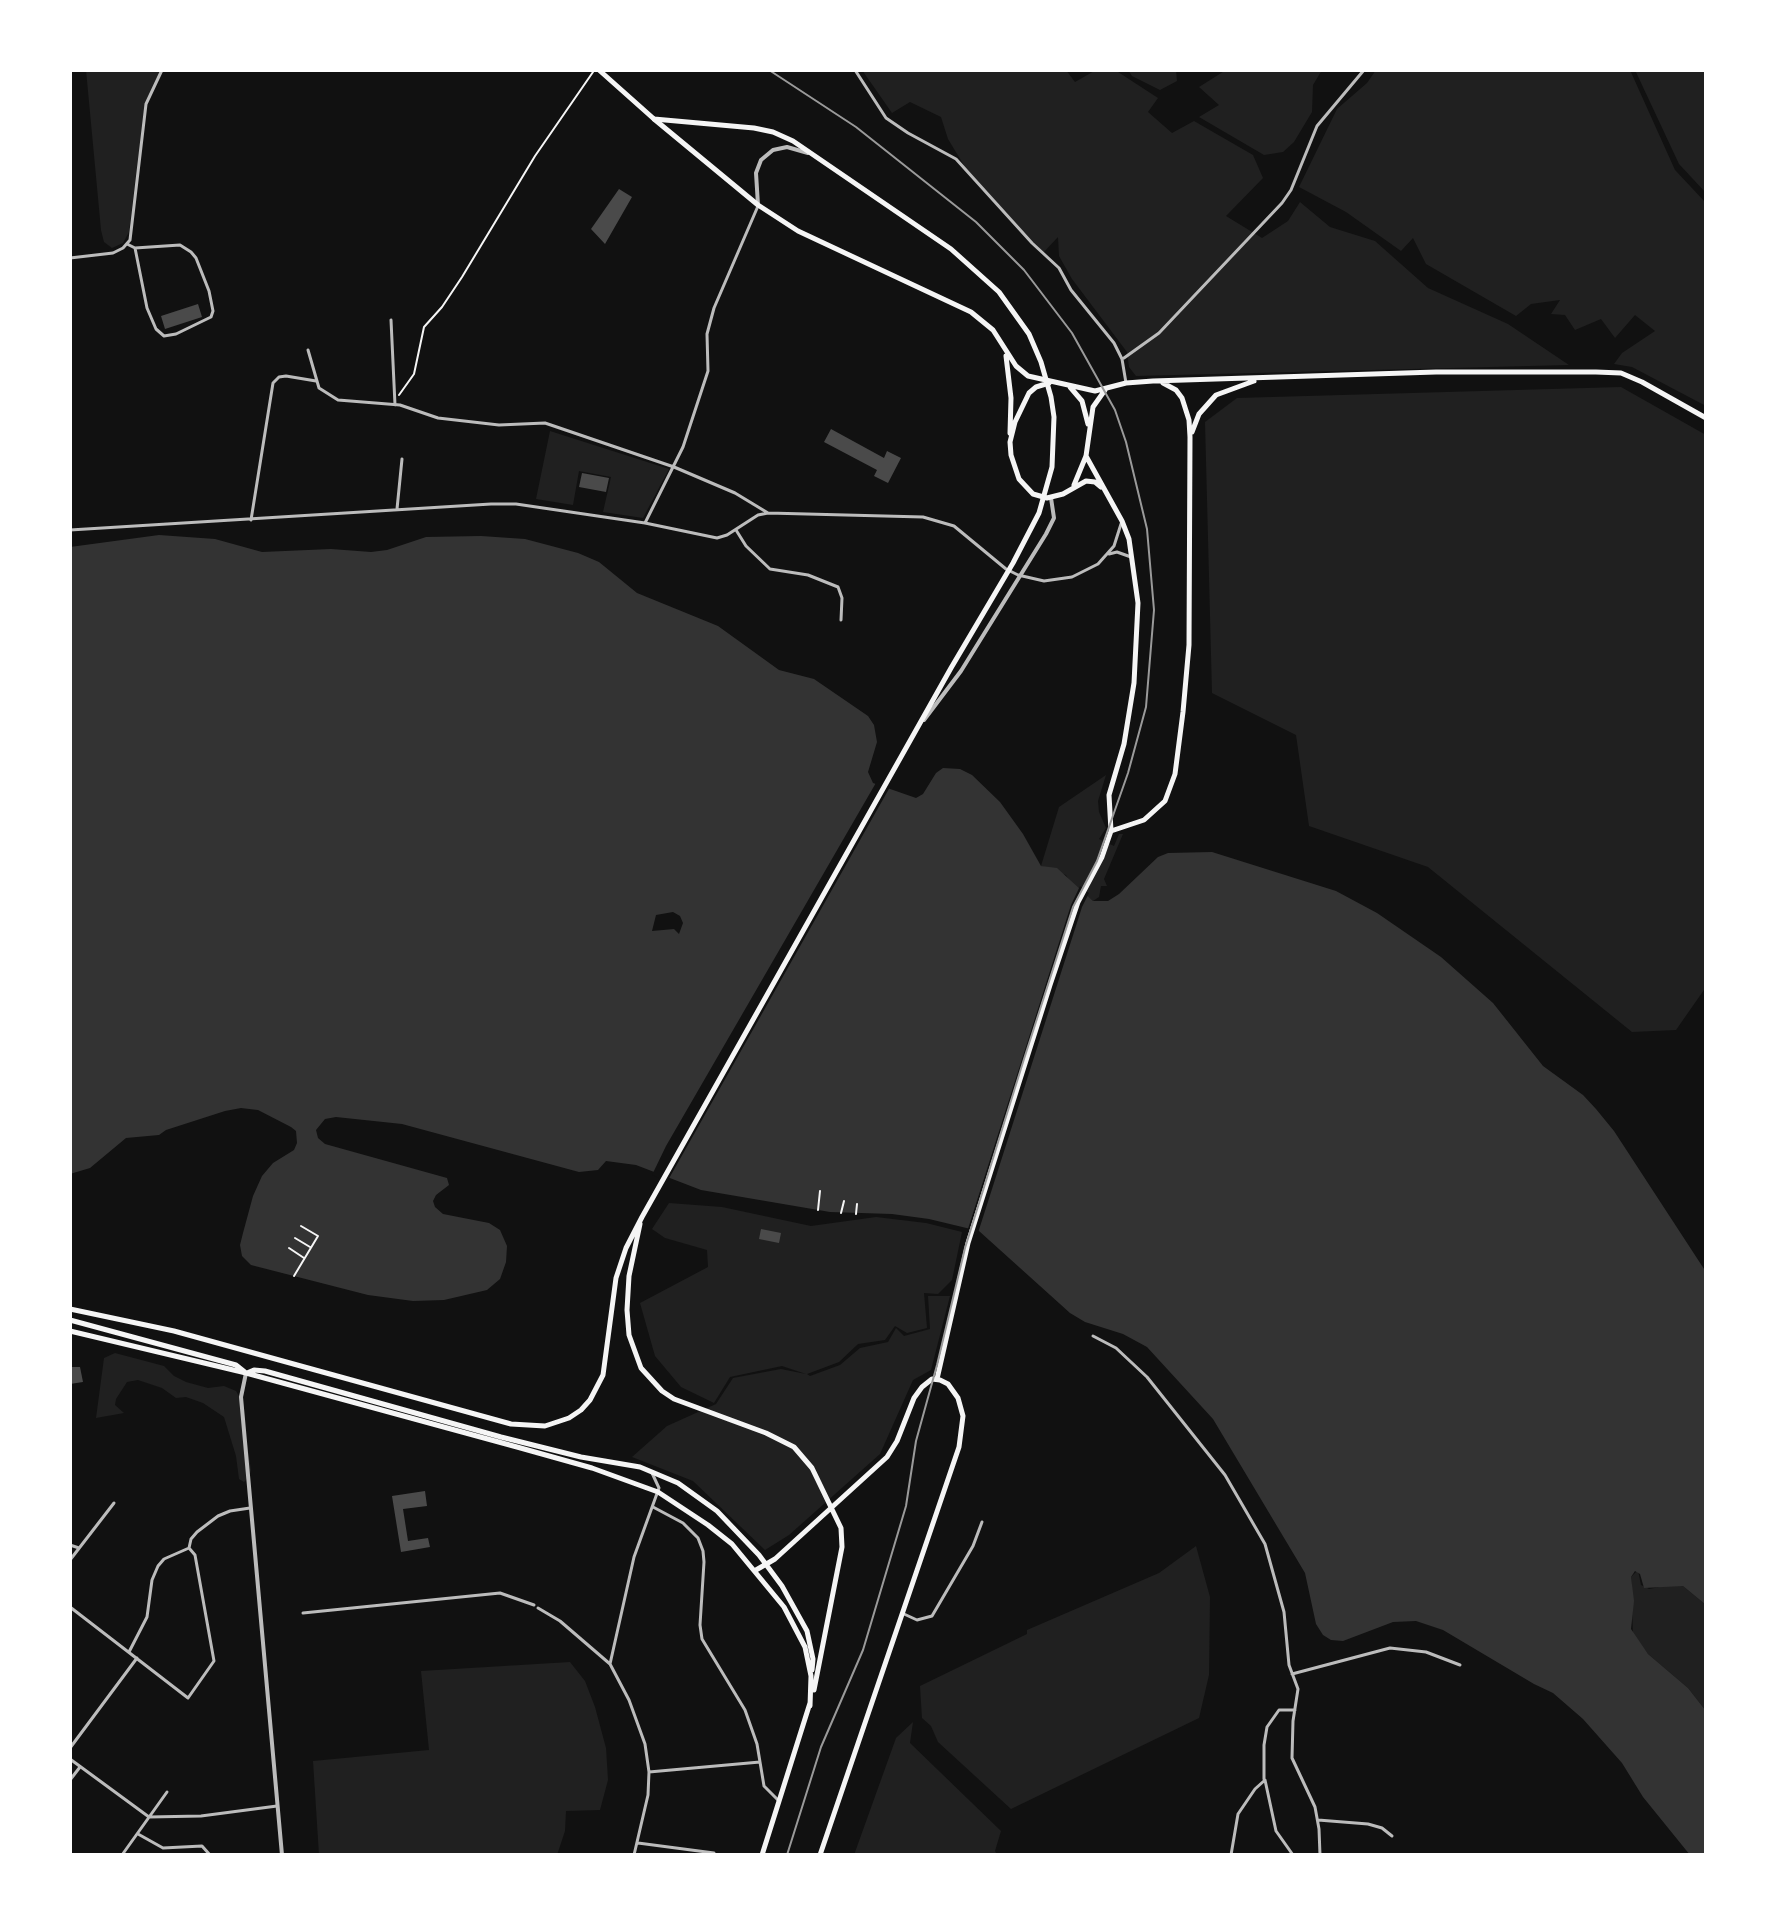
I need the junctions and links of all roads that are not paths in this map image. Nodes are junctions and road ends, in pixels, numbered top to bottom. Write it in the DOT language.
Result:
graph roads {
  1 [pos="162,70"];
  2 [pos="597,70"];
  3 [pos="855,70"];
  4 [pos="1364,70"];
  5 [pos="654,119"];
  6 [pos="815,155"];
  7 [pos="758,205"];
  8 [pos="127,244"];
  9 [pos="135,248"];
  10 [pos="70,258"];
  11 [pos="391,320"];
  12 [pos="308,350"];
  13 [pos="1006,352"];
  14 [pos="1122,359"];
  15 [pos="1267,378"];
  16 [pos="316,381"];
  17 [pos="1153,381"];
  18 [pos="1054,382"];
  19 [pos="1126,383"];
  20 [pos="1069,387"];
  21 [pos="1106,389"];
  22 [pos="395,405"];
  23 [pos="1706,418"];
  24 [pos="1089,428"];
  25 [pos="1190,437"];
  26 [pos="1010,442"];
  27 [pos="1086,456"];
  28 [pos="402,459"];
  29 [pos="674,467"];
  30 [pos="1071,488"];
  31 [pos="1104,491"];
  32 [pos="1051,498"];
  33 [pos="397,509"];
  34 [pos="768,513"];
  35 [pos="251,520"];
  36 [pos="1122,521"];
  37 [pos="645,523"];
  38 [pos="70,530"];
  39 [pos="736,530"];
  40 [pos="1109,554"];
  41 [pos="1134,558"];
  42 [pos="841,620"];
  43 [pos="915,731"];
  44 [pos="1114,830"];
  45 [pos="642,1217"];
  46 [pos="70,1309"];
  47 [pos="70,1320"];
  48 [pos="86,1324"];
  49 [pos="73,1332"];
  50 [pos="1093,1336"];
  51 [pos="70,1339"];
  52 [pos="246,1373"];
  53 [pos="937,1376"];
  54 [pos="650,1470"];
  55 [pos="658,1492"];
  56 [pos="114,1503"];
  57 [pos="653,1507"];
  58 [pos="250,1508"];
  59 [pos="982,1522"];
  60 [pos="70,1545"];
  61 [pos="79,1548"];
  62 [pos="189,1548"];
  63 [pos="70,1560"];
  64 [pos="767,1566"];
  65 [pos="755,1570"];
  66 [pos="70,1607"];
  67 [pos="303,1613"];
  68 [pos="904,1614"];
  69 [pos="129,1652"];
  70 [pos="137,1657"];
  71 [pos="610,1664"];
  72 [pos="1460,1665"];
  73 [pos="1292,1674"];
  74 [pos="811,1682"];
  75 [pos="810,1706"];
  76 [pos="1295,1710"];
  77 [pos="70,1748"];
  78 [pos="70,1759"];
  79 [pos="760,1762"];
  80 [pos="80,1767"];
  81 [pos="649,1772"];
  82 [pos="70,1780"];
  83 [pos="1265,1780"];
  84 [pos="167,1792"];
  85 [pos="779,1801"];
  86 [pos="277,1806"];
  87 [pos="149,1817"];
  88 [pos="1318,1820"];
  89 [pos="138,1834"];
  90 [pos="1392,1836"];
  91 [pos="638,1843"];
  92 [pos="704,1853"];
  93 [pos="714,1853"];
  94 [pos="122,1855"];
  95 [pos="210,1855"];
  96 [pos="282,1855"];
  97 [pos="634,1855"];
  98 [pos="762,1855"];
  99 [pos="820,1855"];
  100 [pos="1231,1855"];
  101 [pos="1293,1855"];
  102 [pos="1320,1855"];
  1 -- 8 [label="street"];
  2 -- 5 [label="main road"];
  3 -- 14 [label="street"];
  4 -- 14 [label="street"];
  5 -- 6 [label="main road"];
  5 -- 7 [label="main road"];
  6 -- 7 [label="street"];
  6 -- 43 [label="main road"];
  7 -- 13 [label="main road"];
  7 -- 29 [label="street"];
  8 -- 9 [label="street"];
  8 -- 10 [label="street"];
  9 -- 9 [label="street"];
  11 -- 22 [label="street"];
  12 -- 16 [label="street"];
  13 -- 18 [label="main road"];
  13 -- 26 [label="main road"];
  14 -- 19 [label="street"];
  15 -- 17 [label="main road"];
  15 -- 23 [label="main road"];
  15 -- 25 [label="main road"];
  16 -- 22 [label="street"];
  16 -- 35 [label="street"];
  17 -- 19 [label="main road"];
  17 -- 25 [label="main road"];
  18 -- 20 [label="main road"];
  18 -- 26 [label="main road"];
  19 -- 21 [label="main road"];
  20 -- 21 [label="main road"];
  20 -- 24 [label="main road"];
  21 -- 24 [label="main road"];
  22 -- 29 [label="street"];
  24 -- 27 [label="main road"];
  25 -- 44 [label="main road"];
  26 -- 32 [label="main road"];
  27 -- 30 [label="main road"];
  27 -- 31 [label="main road"];
  28 -- 33 [label="street"];
  29 -- 34 [label="street"];
  29 -- 37 [label="street"];
  30 -- 31 [label="main road"];
  30 -- 32 [label="main road"];
  31 -- 36 [label="main road"];
  32 -- 43 [label="street"];
  33 -- 35 [label="street"];
  33 -- 37 [label="street"];
  34 -- 39 [label="street"];
  34 -- 40 [label="street"];
  35 -- 38 [label="street"];
  36 -- 40 [label="street"];
  36 -- 41 [label="main road"];
  37 -- 39 [label="street"];
  39 -- 42 [label="street"];
  40 -- 41 [label="street"];
  41 -- 44 [label="main road"];
  43 -- 45 [label="main road"];
  44 -- 53 [label="main road"];
  45 -- 46 [label="main road"];
  45 -- 75 [label="main road"];
  47 -- 48 [label="main road"];
  48 -- 49 [label="main road"];
  48 -- 52 [label="main road"];
  49 -- 51 [label="street"];
  49 -- 52 [label="main road"];
  50 -- 73 [label="street"];
  52 -- 54 [label="main road"];
  52 -- 55 [label="main road"];
  52 -- 58 [label="street"];
  53 -- 64 [label="main road"];
  53 -- 68 [label="main road"];
  54 -- 55 [label="street"];
  54 -- 64 [label="main road"];
  55 -- 57 [label="street"];
  55 -- 65 [label="main road"];
  56 -- 61 [label="street"];
  57 -- 71 [label="street"];
  57 -- 79 [label="street"];
  58 -- 62 [label="street"];
  58 -- 86 [label="street"];
  59 -- 68 [label="street"];
  60 -- 61 [label="street"];
  61 -- 63 [label="street"];
  62 -- 69 [label="street"];
  62 -- 70 [label="street"];
  64 -- 65 [label="main road"];
  64 -- 74 [label="main road"];
  65 -- 74 [label="main road"];
  66 -- 69 [label="street"];
  67 -- 71 [label="street"];
  68 -- 99 [label="main road"];
  69 -- 70 [label="street"];
  70 -- 77 [label="street"];
  71 -- 81 [label="street"];
  72 -- 73 [label="street"];
  73 -- 76 [label="street"];
  74 -- 75 [label="main road"];
  75 -- 85 [label="main road"];
  76 -- 83 [label="street"];
  76 -- 88 [label="street"];
  78 -- 80 [label="street"];
  79 -- 81 [label="street"];
  79 -- 85 [label="street"];
  80 -- 82 [label="street"];
  80 -- 87 [label="street"];
  81 -- 91 [label="street"];
  83 -- 100 [label="street"];
  83 -- 101 [label="street"];
  84 -- 87 [label="street"];
  85 -- 98 [label="main road"];
  86 -- 87 [label="street"];
  86 -- 96 [label="street"];
  87 -- 89 [label="street"];
  88 -- 90 [label="street"];
  88 -- 102 [label="street"];
  89 -- 94 [label="street"];
  89 -- 95 [label="street"];
  91 -- 92 [label="street"];
  91 -- 97 [label="street"];
  92 -- 93 [label="street"];
}
